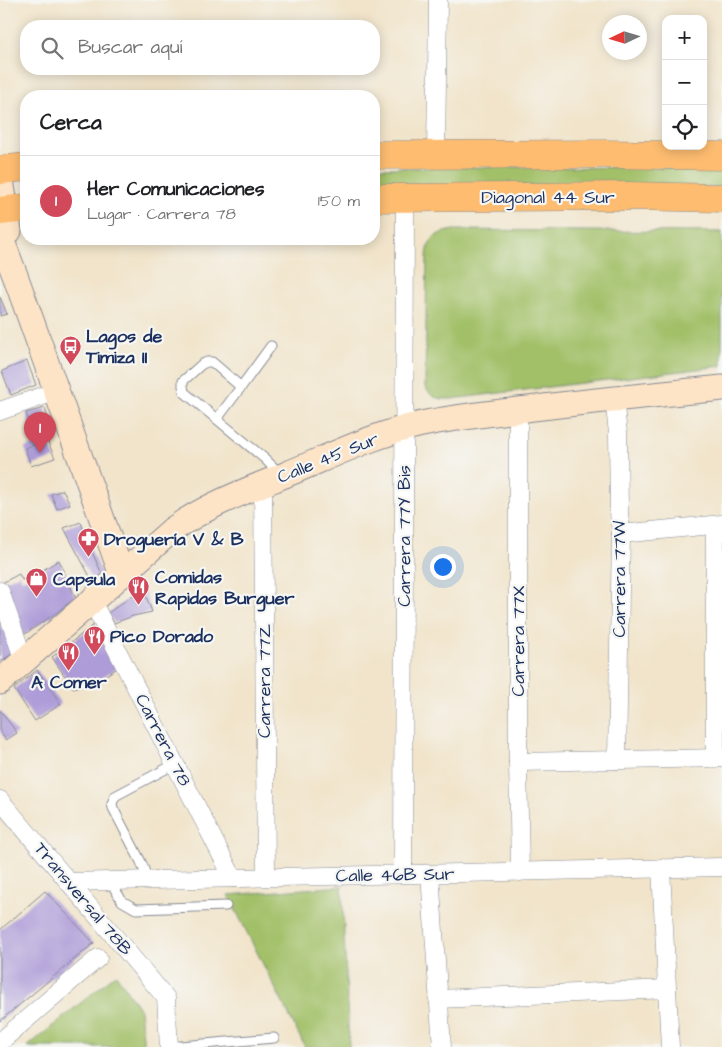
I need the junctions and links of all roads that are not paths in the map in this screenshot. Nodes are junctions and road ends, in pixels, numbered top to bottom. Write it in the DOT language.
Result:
graph roads {
  1 [pos="438,0"];
  2 [pos="380,154"];
  3 [pos="436,154"];
  4 [pos="722,156"];
  5 [pos="20,168"];
  6 [pos="0,172"];
  7 [pos="380,198"];
  8 [pos="405,198"];
  9 [pos="722,198"];
  10 [pos="11,210"];
  11 [pos="0,236"];
  12 [pos="8,280"];
  13 [pos="271,346"];
  14 [pos="241,387"];
  15 [pos="722,388"];
  16 [pos="57,391"];
  17 [pos="614,399"];
  18 [pos="518,410"];
  19 [pos="0,411"];
  20 [pos="217,419"];
  21 [pos="404,429"];
  22 [pos="272,480"];
  23 [pos="718,524"];
  24 [pos="621,534"];
  25 [pos="122,575"];
  26 [pos="0,591"];
  27 [pos="92,601"];
  28 [pos="718,650"];
  29 [pos="24,661"];
  30 [pos="0,682"];
  31 [pos="718,758"];
  32 [pos="617,760"];
  33 [pos="518,762"];
  34 [pos="175,764"];
  35 [pos="0,800"];
  36 [pos="722,867"];
  37 [pos="661,868"];
  38 [pos="520,872"];
  39 [pos="403,874"];
  40 [pos="430,874"];
  41 [pos="266,877"];
  42 [pos="233,878"];
  43 [pos="148,880"];
  44 [pos="110,881"];
  45 [pos="68,882"];
  46 [pos="226,906"];
  47 [pos="98,958"];
  48 [pos="667,989"];
  49 [pos="438,999"];
  50 [pos="274,1038"];
  51 [pos="0,1042"];
  52 [pos="169,1047"];
  53 [pos="442,1047"];
  54 [pos="670,1047"];
  1 -- 3 [label="street"];
  2 -- 3 [label="main road"];
  3 -- 4 [label="main road"];
  5 -- 6 [label="main road"];
  6 -- 10 [label="street"];
  7 -- 8 [label="main road, Diagonal 44 Sur"];
  8 -- 9 [label="main road, Diagonal 44 Sur"];
  8 -- 21 [label="street, Carrera 77Y Bis"];
  10 -- 12 [label="street"];
  11 -- 12 [label="street"];
  12 -- 16 [label="street"];
  13 -- 14 [label="lane"];
  14 -- 20 [label="lane"];
  14 -- 20 [label="lane"];
  15 -- 17 [label="street, Calle 45 Sur"];
  16 -- 19 [label="street"];
  16 -- 25 [label="street"];
  17 -- 18 [label="street, Calle 45 Sur"];
  17 -- 24 [label="street, Carrera 77W"];
  18 -- 21 [label="street, Calle 45 Sur"];
  18 -- 33 [label="street, Carrera 77X"];
  20 -- 22 [label="lane"];
  21 -- 22 [label="street, Calle 45 Sur"];
  21 -- 39 [label="street, Carrera 77Y Bis"];
  22 -- 25 [label="street, Calle 45 Sur"];
  22 -- 41 [label="street, Carrera 77Z"];
  23 -- 24 [label="street"];
  23 -- 28 [label="street"];
  24 -- 32 [label="street, Carrera 77W"];
  25 -- 27 [label="street, Calle 45 Sur"];
  26 -- 29 [label="street"];
  27 -- 29 [label="street, Calle 45 Sur"];
  27 -- 34 [label="street, Carrera 78"];
  28 -- 31 [label="street"];
  29 -- 30 [label="street, Calle 45 Sur"];
  31 -- 32 [label="street"];
  32 -- 33 [label="street"];
  33 -- 38 [label="street, Carrera 77X"];
  34 -- 42 [label="street, Carrera 78"];
  34 -- 43 [label="lane"];
  35 -- 45 [label="street, Transversal 78B"];
  36 -- 37 [label="street, Calle 46B Sur"];
  37 -- 38 [label="street, Calle 46B Sur"];
  37 -- 48 [label="street"];
  38 -- 40 [label="street, Calle 46B Sur"];
  39 -- 40 [label="street, Calle 46B Sur"];
  39 -- 41 [label="street, Calle 46B Sur"];
  40 -- 49 [label="street"];
  41 -- 42 [label="street, Calle 46B Sur"];
  42 -- 43 [label="street, Calle 46B Sur"];
  43 -- 44 [label="street, Calle 46B Sur"];
  44 -- 45 [label="street, Calle 46B Sur"];
  44 -- 46 [label="lane"];
  45 -- 52 [label="street, Transversal 78B"];
  47 -- 51 [label="street"];
  48 -- 49 [label="street"];
  48 -- 54 [label="street"];
  49 -- 53 [label="street"];
  50 -- 52 [label="lane"];
}
